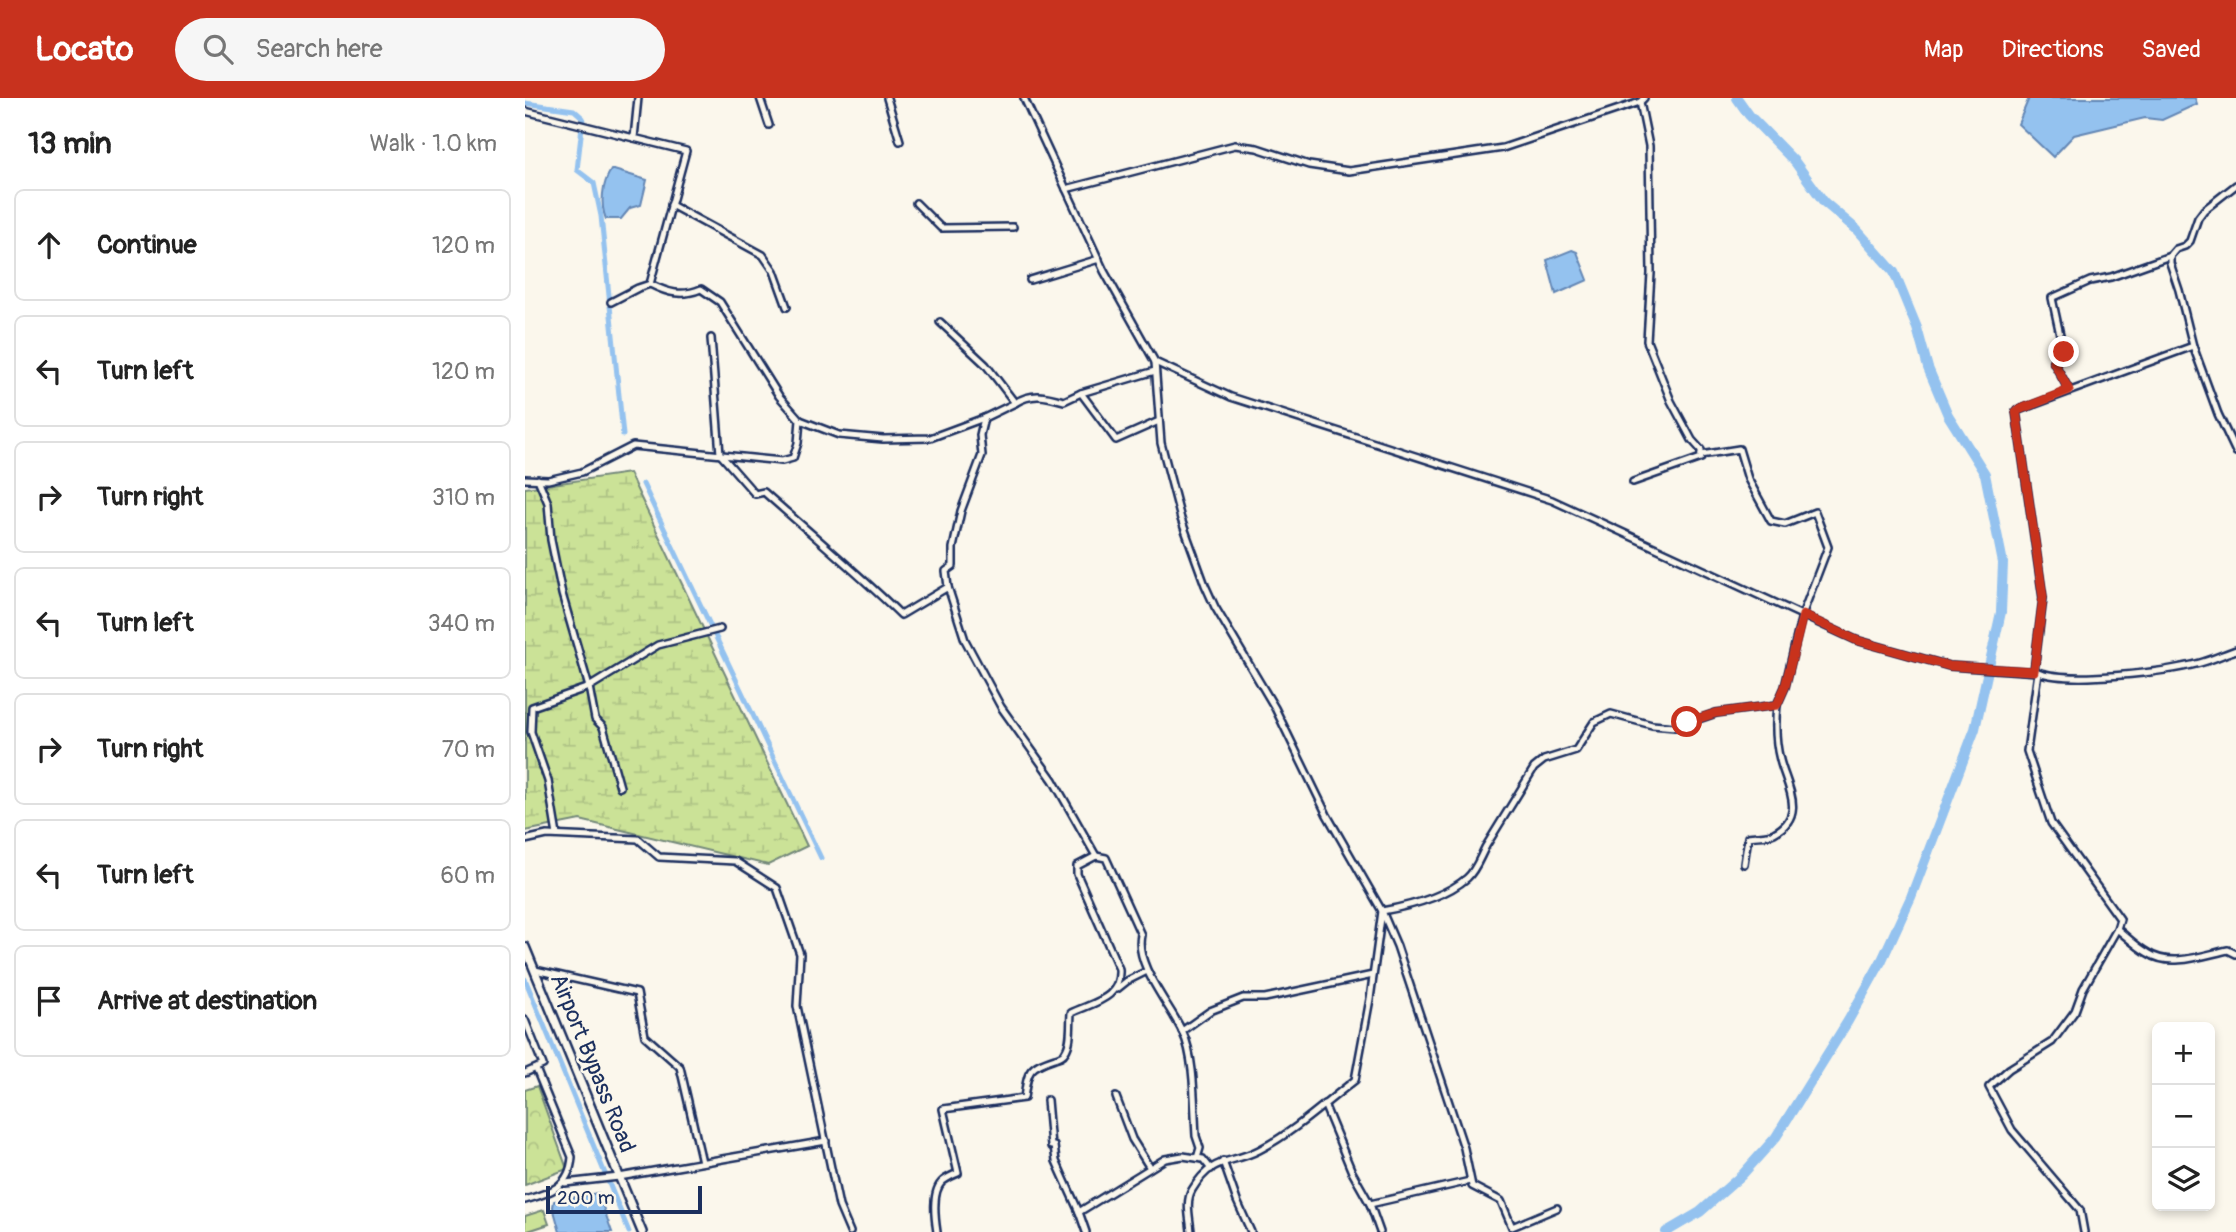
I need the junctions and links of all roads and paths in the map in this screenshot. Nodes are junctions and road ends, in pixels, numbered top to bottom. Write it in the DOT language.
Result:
graph roads {
  1 [pos="638,98"];
  2 [pos="760,98"];
  3 [pos="1024,98"];
  4 [pos="890,99"];
  5 [pos="1642,100"];
  6 [pos="525,111"];
  7 [pos="769,125"];
  8 [pos="634,138"];
  9 [pos="900,141"];
  10 [pos="2236,185"];
  11 [pos="1066,189"];
  12 [pos="916,203"];
  13 [pos="671,205"];
  14 [pos="1013,227"];
  15 [pos="2170,256"];
  16 [pos="1098,259"];
  17 [pos="1031,280"];
  18 [pos="650,284"];
  19 [pos="611,302"];
  20 [pos="787,307"];
  21 [pos="940,322"];
  22 [pos="711,338"];
  23 [pos="2193,346"];
  24 [pos="1155,362"];
  25 [pos="1155,371"];
  26 [pos="2069,390"];
  27 [pos="1081,393"];
  28 [pos="1015,403"];
  29 [pos="984,418"];
  30 [pos="800,420"];
  31 [pos="1159,421"];
  32 [pos="2236,452"];
  33 [pos="720,454"];
  34 [pos="1701,455"];
  35 [pos="525,479"];
  36 [pos="538,479"];
  37 [pos="1633,482"];
  38 [pos="947,587"];
  39 [pos="1803,615"];
  40 [pos="720,629"];
  41 [pos="2236,650"];
  42 [pos="2036,671"];
  43 [pos="589,687"];
  44 [pos="1777,705"];
  45 [pos="620,787"];
  46 [pos="557,835"];
  47 [pos="525,840"];
  48 [pos="1096,856"];
  49 [pos="1744,864"];
  50 [pos="1382,911"];
  51 [pos="2117,929"];
  52 [pos="525,947"];
  53 [pos="2236,954"];
  54 [pos="535,970"];
  55 [pos="1147,971"];
  56 [pos="1373,975"];
  57 [pos="1115,991"];
  58 [pos="525,1020"];
  59 [pos="1182,1031"];
  60 [pos="536,1069"];
  61 [pos="525,1073"];
  62 [pos="1116,1097"];
  63 [pos="1047,1100"];
  64 [pos="1324,1104"];
  65 [pos="826,1141"];
  66 [pos="1197,1158"];
  67 [pos="1223,1161"];
  68 [pos="702,1162"];
  69 [pos="1150,1168"];
  70 [pos="1211,1169"];
  71 [pos="619,1177"];
  72 [pos="1470,1181"];
  73 [pos="565,1183"];
  74 [pos="525,1200"];
  75 [pos="1370,1204"];
  76 [pos="1557,1208"];
  77 [pos="1079,1212"];
  78 [pos="642,1232"];
  79 [pos="851,1232"];
  80 [pos="937,1232"];
  81 [pos="1086,1232"];
  82 [pos="1191,1232"];
  83 [pos="1251,1232"];
  84 [pos="1380,1232"];
  85 [pos="2081,1232"];
  1 -- 8 [label="street"];
  2 -- 7 [label="street"];
  3 -- 11 [label="street"];
  4 -- 9 [label="street"];
  5 -- 11 [label="street"];
  5 -- 34 [label="street"];
  6 -- 8 [label="street"];
  8 -- 13 [label="street"];
  10 -- 15 [label="street"];
  11 -- 16 [label="street"];
  12 -- 14 [label="street"];
  13 -- 18 [label="street"];
  13 -- 20 [label="street"];
  15 -- 23 [label="street"];
  15 -- 26 [label="street"];
  16 -- 17 [label="street"];
  16 -- 24 [label="street"];
  18 -- 19 [label="street"];
  18 -- 30 [label="street"];
  21 -- 28 [label="street"];
  22 -- 33 [label="street"];
  23 -- 26 [label="street"];
  23 -- 32 [label="street"];
  24 -- 25 [label="street"];
  24 -- 39 [label="street"];
  25 -- 27 [label="street"];
  25 -- 31 [label="street"];
  26 -- 42 [label="street"];
  27 -- 28 [label="street"];
  27 -- 31 [label="street"];
  28 -- 29 [label="street"];
  29 -- 30 [label="street"];
  29 -- 38 [label="street"];
  30 -- 33 [label="street"];
  31 -- 50 [label="street"];
  33 -- 36 [label="street"];
  33 -- 38 [label="street"];
  34 -- 37 [label="street"];
  34 -- 39 [label="street"];
  35 -- 36 [label="street"];
  36 -- 43 [label="street"];
  38 -- 48 [label="street"];
  39 -- 42 [label="street"];
  39 -- 44 [label="street"];
  40 -- 43 [label="street"];
  41 -- 42 [label="street"];
  42 -- 51 [label="street"];
  43 -- 45 [label="street"];
  43 -- 46 [label="street"];
  44 -- 49 [label="street"];
  44 -- 50 [label="street"];
  46 -- 47 [label="street"];
  46 -- 65 [label="street"];
  48 -- 55 [label="street"];
  48 -- 57 [label="street"];
  50 -- 56 [label="street"];
  50 -- 72 [label="street"];
  51 -- 53 [label="street"];
  51 -- 85 [label="street"];
  52 -- 54 [label="street, Airport Bypass Road"];
  54 -- 68 [label="street"];
  54 -- 71 [label="street, Airport Bypass Road"];
  55 -- 57 [label="street"];
  55 -- 59 [label="street"];
  56 -- 59 [label="street"];
  56 -- 64 [label="street"];
  57 -- 80 [label="street"];
  58 -- 60 [label="street"];
  59 -- 66 [label="street"];
  60 -- 61 [label="street"];
  60 -- 73 [label="street"];
  62 -- 69 [label="street"];
  63 -- 77 [label="street"];
  64 -- 67 [label="street"];
  64 -- 75 [label="street"];
  65 -- 68 [label="street"];
  65 -- 79 [label="street"];
  66 -- 69 [label="street"];
  66 -- 70 [label="street"];
  67 -- 70 [label="street"];
  67 -- 83 [label="street"];
  68 -- 71 [label="street"];
  69 -- 77 [label="street"];
  70 -- 82 [label="street"];
  71 -- 73 [label="street"];
  71 -- 78 [label="street, Airport Bypass Road"];
  72 -- 75 [label="street"];
  72 -- 76 [label="street"];
  73 -- 74 [label="street"];
  75 -- 84 [label="street"];
  77 -- 81 [label="street"];
}
